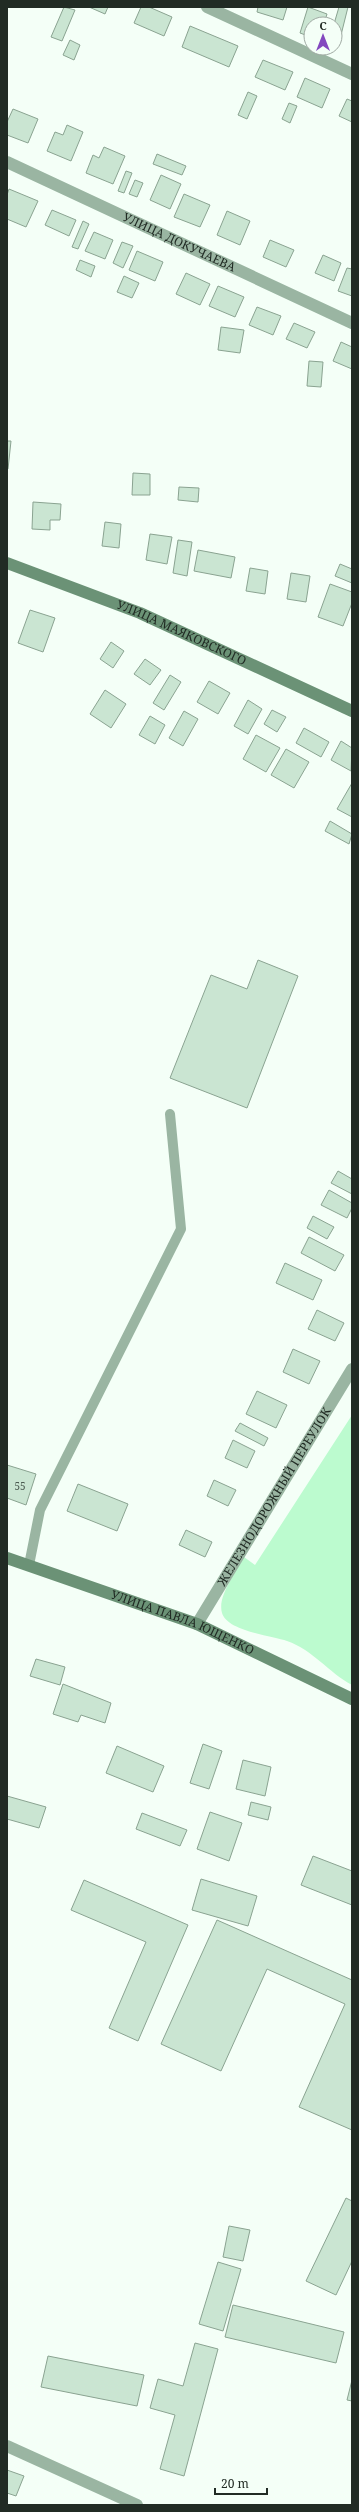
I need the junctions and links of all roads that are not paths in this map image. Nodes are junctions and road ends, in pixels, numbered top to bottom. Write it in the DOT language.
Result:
graph roads {
  1 [pos="207,7"];
  2 [pos="352,74"];
  3 [pos="7,162"];
  4 [pos="352,323"];
  5 [pos="7,563"];
  6 [pos="352,711"];
  7 [pos="170,1114"];
  8 [pos="352,1369"];
  9 [pos="7,1558"];
  10 [pos="29,1565"];
  11 [pos="197,1624"];
  12 [pos="352,1699"];
  13 [pos="7,2446"];
  14 [pos="136,2505"];
  1 -- 2 [label="street"];
  3 -- 4 [label="street, УЛИЦА ДОКУЧАЕВА"];
  5 -- 6 [label="street, УЛИЦА МАЯКОВСКОГО"];
  7 -- 10 [label="lane"];
  8 -- 11 [label="street, ЖЕЛЕЗНОДОРОЖНЫЙ ПЕРЕУЛОК"];
  9 -- 10 [label="street, УЛИЦА ПАВЛА ЮЩЕНКО"];
  10 -- 11 [label="street, УЛИЦА ПАВЛА ЮЩЕНКО"];
  11 -- 12 [label="street, УЛИЦА ПАВЛА ЮЩЕНКО"];
  13 -- 14 [label="street"];
}
